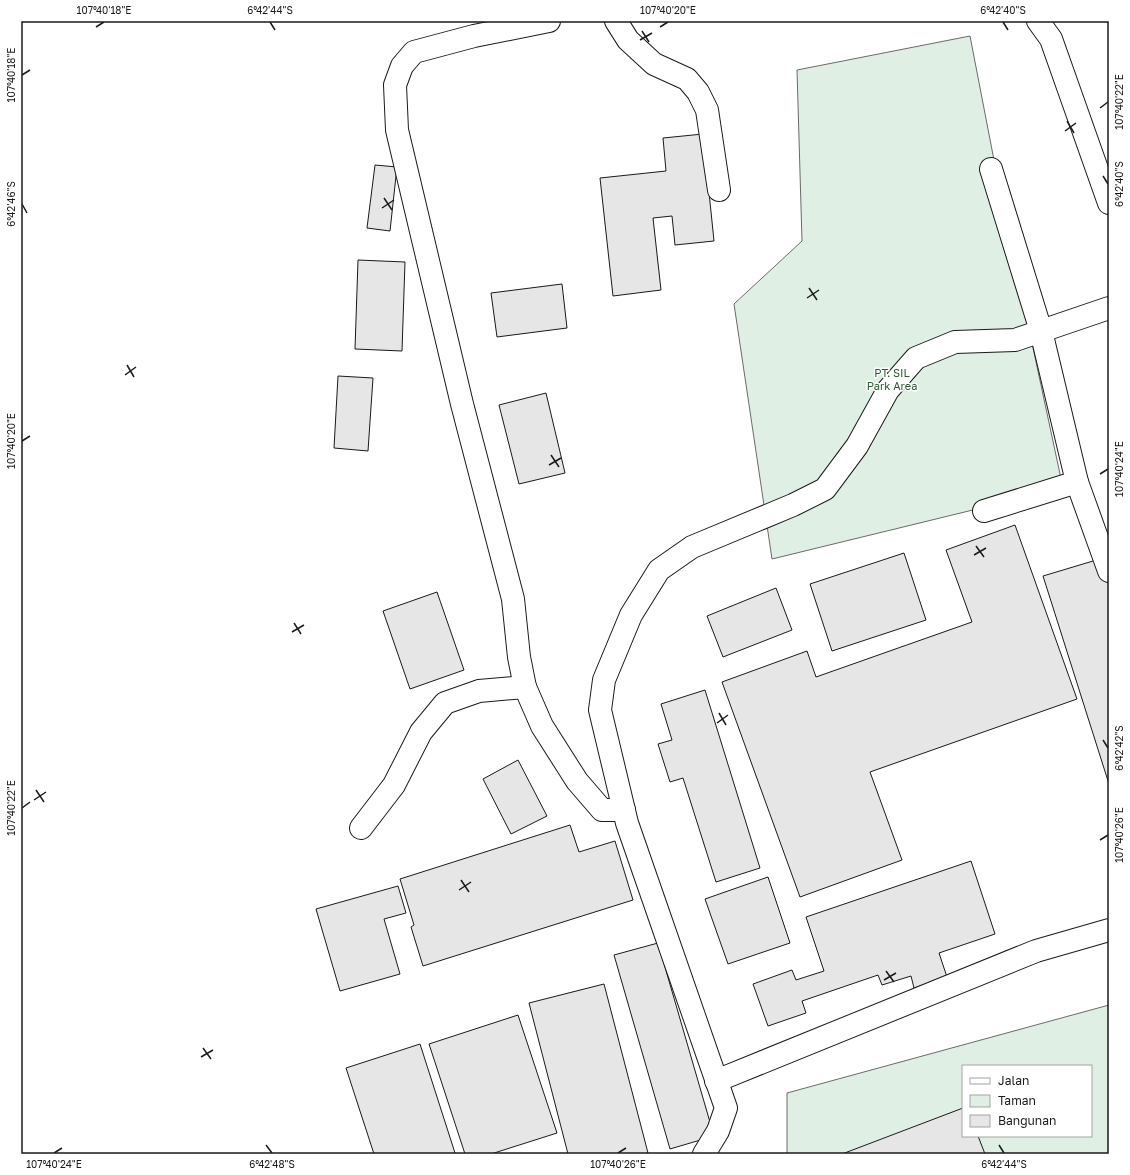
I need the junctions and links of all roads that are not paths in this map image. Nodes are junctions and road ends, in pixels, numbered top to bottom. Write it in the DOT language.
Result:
graph roads {
  1 [pos="549,21"];
  2 [pos="616,21"];
  3 [pos="1038,21"];
  4 [pos="991,169"];
  5 [pos="719,190"];
  6 [pos="1109,202"];
  7 [pos="1109,308"];
  8 [pos="1041,331"];
  9 [pos="1077,482"];
  10 [pos="984,511"];
  11 [pos="1109,571"];
  12 [pos="525,687"];
  13 [pos="624,810"];
  14 [pos="361,828"];
  15 [pos="1109,930"];
  16 [pos="716,1081"];
  17 [pos="704,1154"];
  1 -- 12 [label="street"];
  2 -- 5 [label="street"];
  3 -- 6 [label="street"];
  4 -- 8 [label="street"];
  7 -- 8 [label="street"];
  8 -- 9 [label="street"];
  8 -- 13 [label="street"];
  9 -- 10 [label="street"];
  9 -- 11 [label="street"];
  12 -- 13 [label="street"];
  12 -- 14 [label="street"];
  13 -- 16 [label="street"];
  15 -- 16 [label="street"];
  16 -- 17 [label="street"];
}
